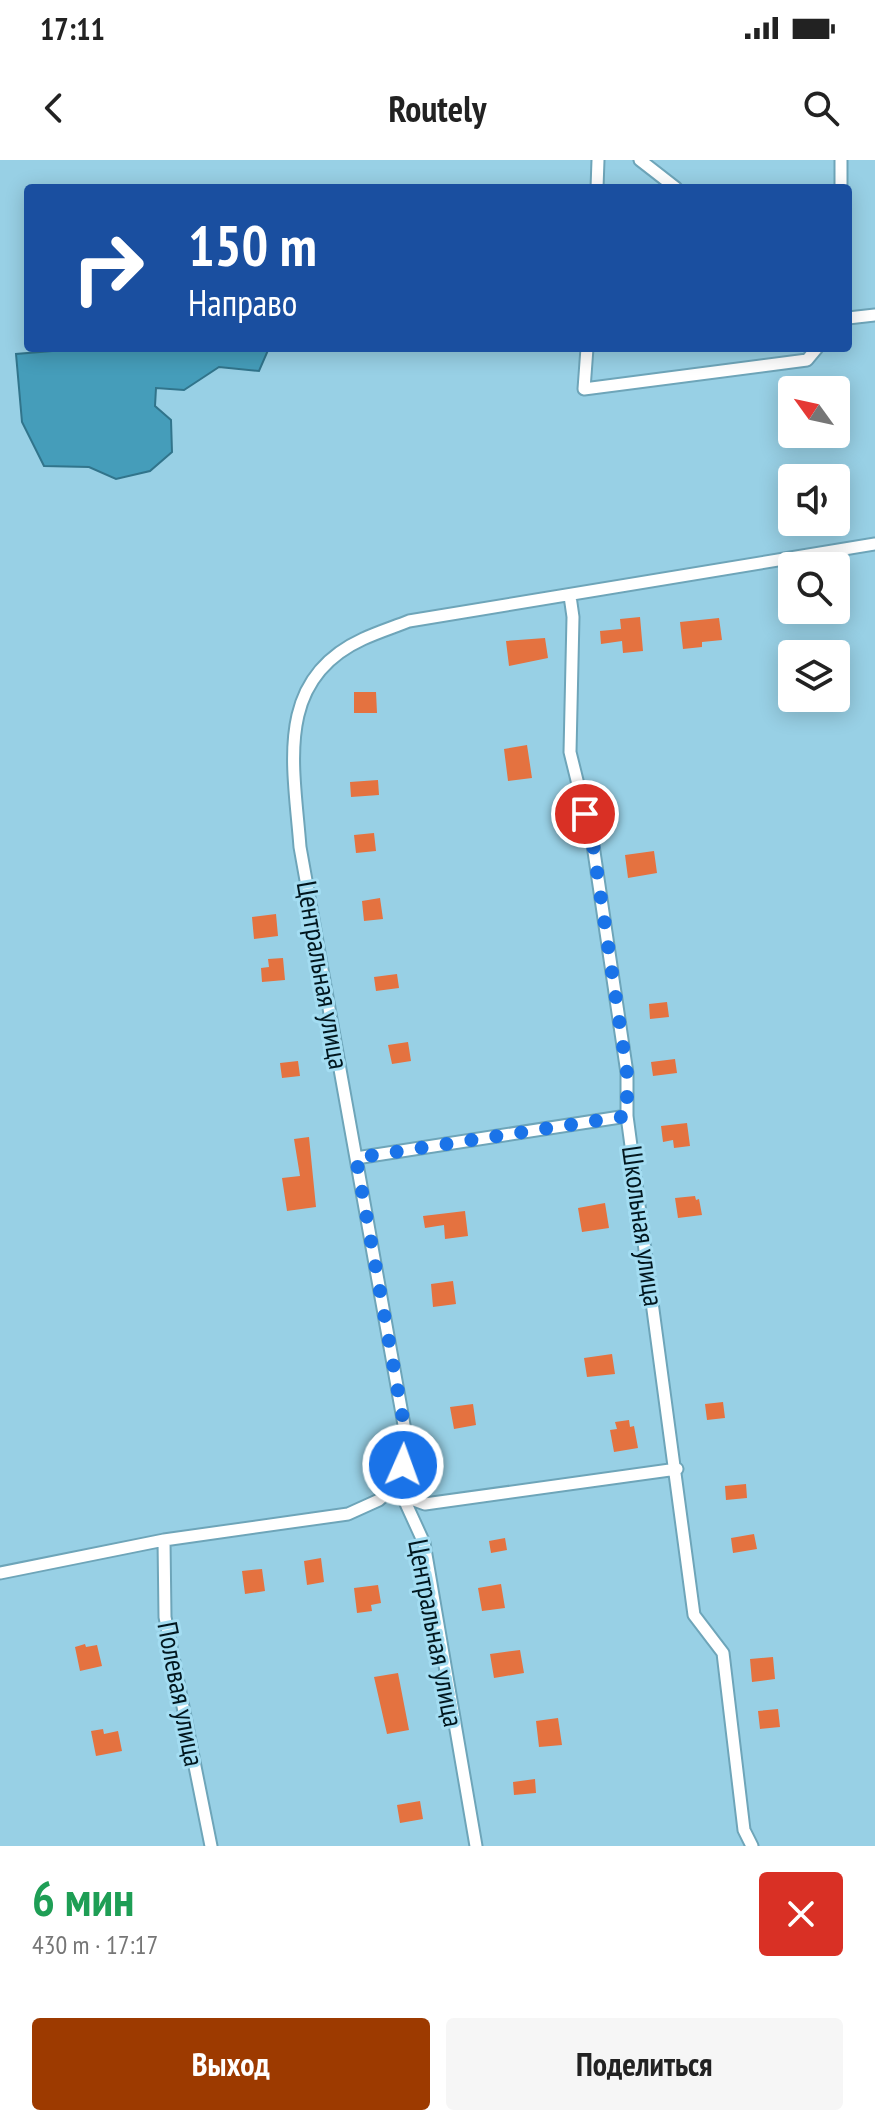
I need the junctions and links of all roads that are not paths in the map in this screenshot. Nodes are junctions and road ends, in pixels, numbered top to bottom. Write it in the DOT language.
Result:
graph roads {
  1 [pos="598,160"];
  2 [pos="640,160"];
  3 [pos="841,160"];
  4 [pos="597,184"];
  5 [pos="671,184"];
  6 [pos="841,184"];
  7 [pos="875,315"];
  8 [pos="852,318"];
  9 [pos="587,352"];
  10 [pos="814,352"];
  11 [pos="875,544"];
  12 [pos="570,596"];
  13 [pos="627,1116"];
  14 [pos="356,1158"];
  15 [pos="677,1469"];
  16 [pos="397,1484"];
  17 [pos="403,1496"];
  18 [pos="164,1540"];
  19 [pos="0,1573"];
  20 [pos="211,1846"];
  21 [pos="476,1846"];
  22 [pos="752,1846"];
  1 -- 4 [label="street"];
  2 -- 5 [label="street"];
  3 -- 6 [label="street"];
  7 -- 8 [label="street"];
  9 -- 10 [label="street"];
  11 -- 12 [label="street, Центральная улица"];
  12 -- 13 [label="street, Школьная улица"];
  12 -- 14 [label="street, Центральная улица"];
  13 -- 14 [label="street"];
  13 -- 15 [label="street, Школьная улица"];
  14 -- 16 [label="street, Центральная улица"];
  15 -- 17 [label="street"];
  15 -- 22 [label="street, Школьная улица"];
  16 -- 17 [label="street, Центральная улица"];
  16 -- 18 [label="street"];
  17 -- 21 [label="street, Центральная улица"];
  18 -- 19 [label="street"];
  18 -- 20 [label="street, Полевая улица"];
}
